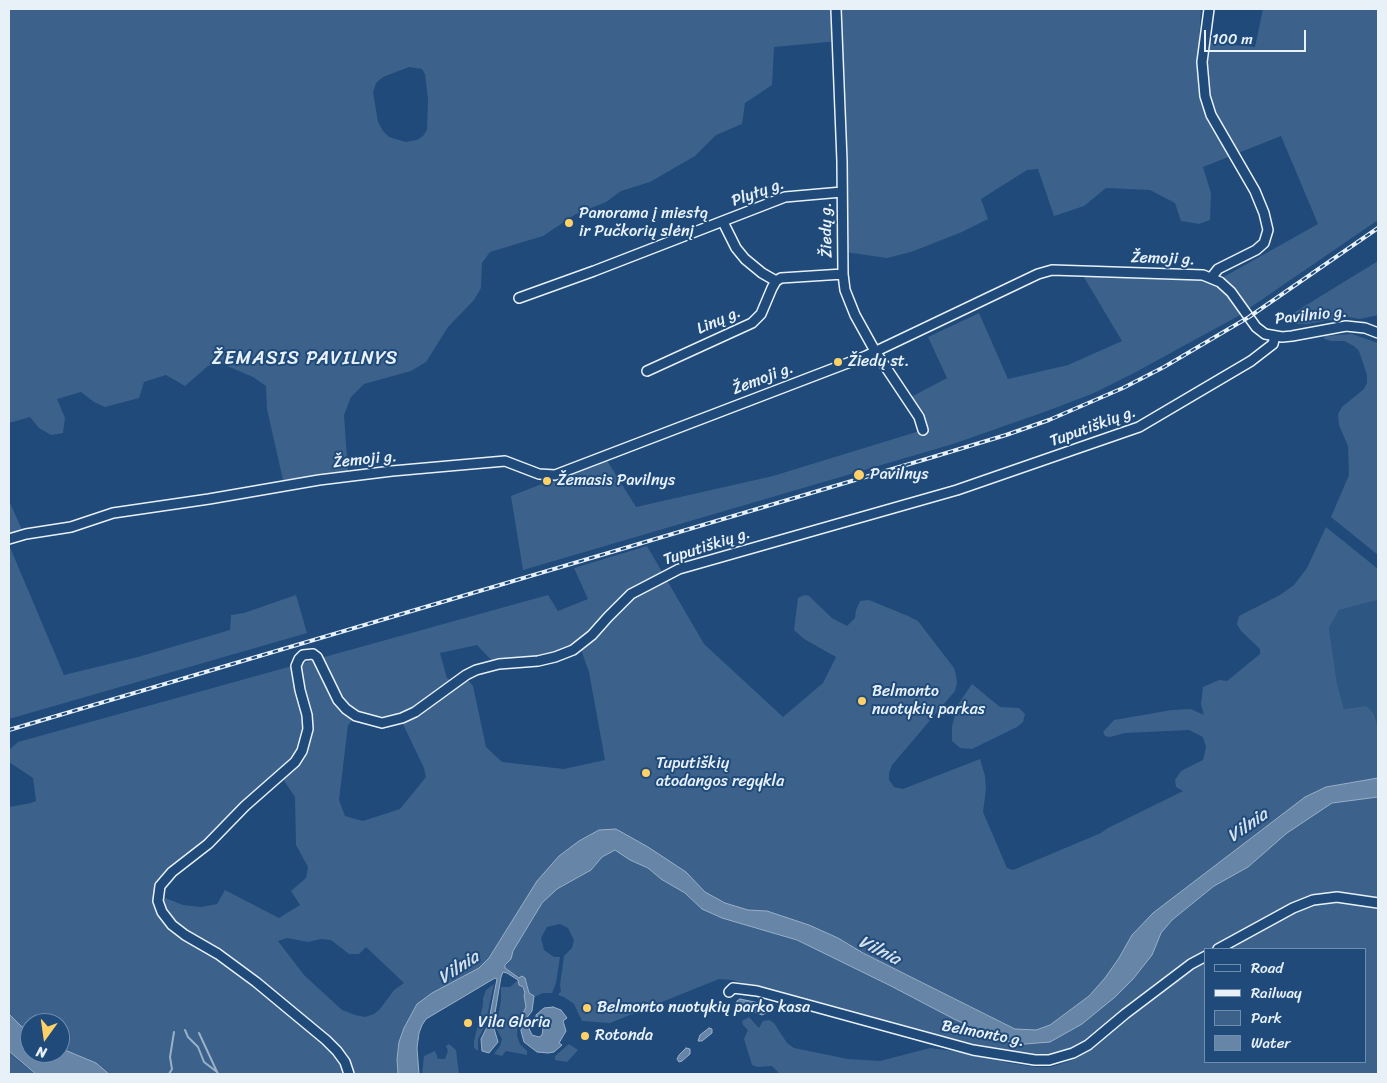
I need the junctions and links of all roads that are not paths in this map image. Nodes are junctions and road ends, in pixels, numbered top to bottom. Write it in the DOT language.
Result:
graph roads {
  1 [pos="836,9"];
  2 [pos="1209,9"];
  3 [pos="842,192"];
  4 [pos="723,222"];
  5 [pos="843,274"];
  6 [pos="1211,278"];
  7 [pos="776,281"];
  8 [pos="519,298"];
  9 [pos="1378,333"];
  10 [pos="1275,336"];
  11 [pos="875,351"];
  12 [pos="647,372"];
  13 [pos="923,430"];
  14 [pos="9,539"];
  15 [pos="1378,903"];
  16 [pos="1220,948"];
  17 [pos="1204,957"];
  18 [pos="729,992"];
  19 [pos="349,1074"];
  1 -- 3 [label="street, Žiedų g."];
  2 -- 6 [label="street, Žemoji g."];
  3 -- 4 [label="street, Plytų g."];
  3 -- 5 [label="street, Žiedų g."];
  4 -- 7 [label="street"];
  4 -- 8 [label="street, Plytų g."];
  5 -- 7 [label="street"];
  5 -- 11 [label="street, Žiedų g."];
  6 -- 10 [label="street, Pavilnio g."];
  6 -- 11 [label="street, Žemoji g."];
  7 -- 12 [label="street, Linų g."];
  9 -- 10 [label="street, Pavilnio g."];
  10 -- 19 [label="street, Tuputiškių g."];
  11 -- 13 [label="street, Žiedų g."];
  11 -- 14 [label="street, Žemoji g."];
  15 -- 16 [label="street"];
  17 -- 18 [label="street, Belmonto g."];
}
